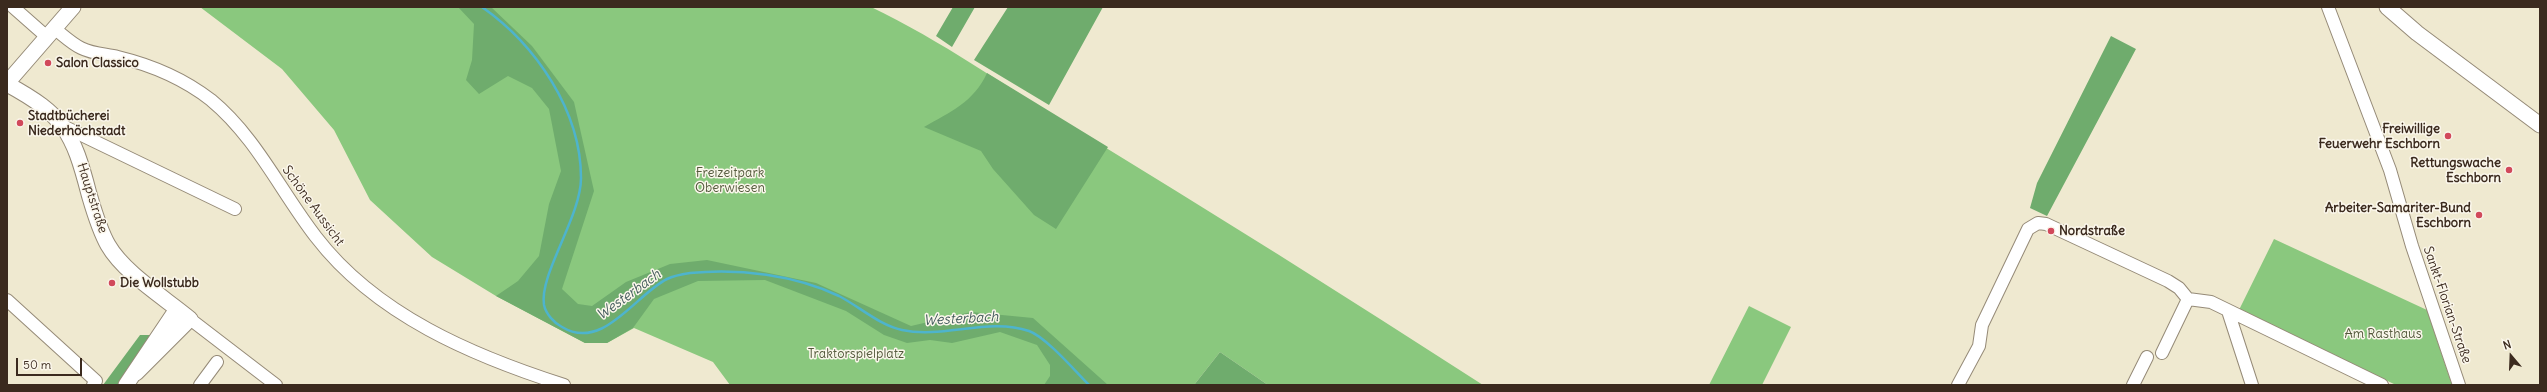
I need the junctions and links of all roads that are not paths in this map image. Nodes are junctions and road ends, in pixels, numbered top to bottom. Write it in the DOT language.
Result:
graph roads {
  1 [pos="13,7"];
  2 [pos="73,7"];
  3 [pos="2328,7"];
  4 [pos="2387,7"];
  5 [pos="51,33"];
  6 [pos="7,84"];
  7 [pos="2540,125"];
  8 [pos="65,127"];
  9 [pos="235,209"];
  10 [pos="2188,299"];
  11 [pos="7,300"];
  12 [pos="177,309"];
  13 [pos="2228,311"];
  14 [pos="190,319"];
  15 [pos="2162,353"];
  16 [pos="2147,357"];
  17 [pos="217,362"];
  18 [pos="136,373"];
  19 [pos="93,385"];
  20 [pos="126,385"];
  21 [pos="200,385"];
  22 [pos="276,385"];
  23 [pos="564,385"];
  24 [pos="1958,385"];
  25 [pos="2133,385"];
  26 [pos="2252,385"];
  27 [pos="2382,385"];
  28 [pos="2459,385"];
  1 -- 5 [label="street, Schöne Aussicht"];
  2 -- 5 [label="main road"];
  3 -- 28 [label="street, Sankt-Florian-Straße"];
  4 -- 7 [label="main road"];
  5 -- 6 [label="main road"];
  5 -- 23 [label="street, Schöne Aussicht"];
  6 -- 8 [label="main road, Hauptstraße"];
  8 -- 9 [label="street"];
  8 -- 12 [label="main road, Hauptstraße"];
  10 -- 13 [label="street"];
  10 -- 15 [label="street"];
  10 -- 24 [label="street"];
  11 -- 19 [label="street"];
  12 -- 14 [label="main road, Hauptstraße"];
  12 -- 18 [label="main road"];
  13 -- 26 [label="street"];
  13 -- 27 [label="street"];
  14 -- 18 [label="main road"];
  14 -- 22 [label="street, Hauptstraße"];
  16 -- 25 [label="street"];
  17 -- 21 [label="street"];
  18 -- 20 [label="main road"];
}
